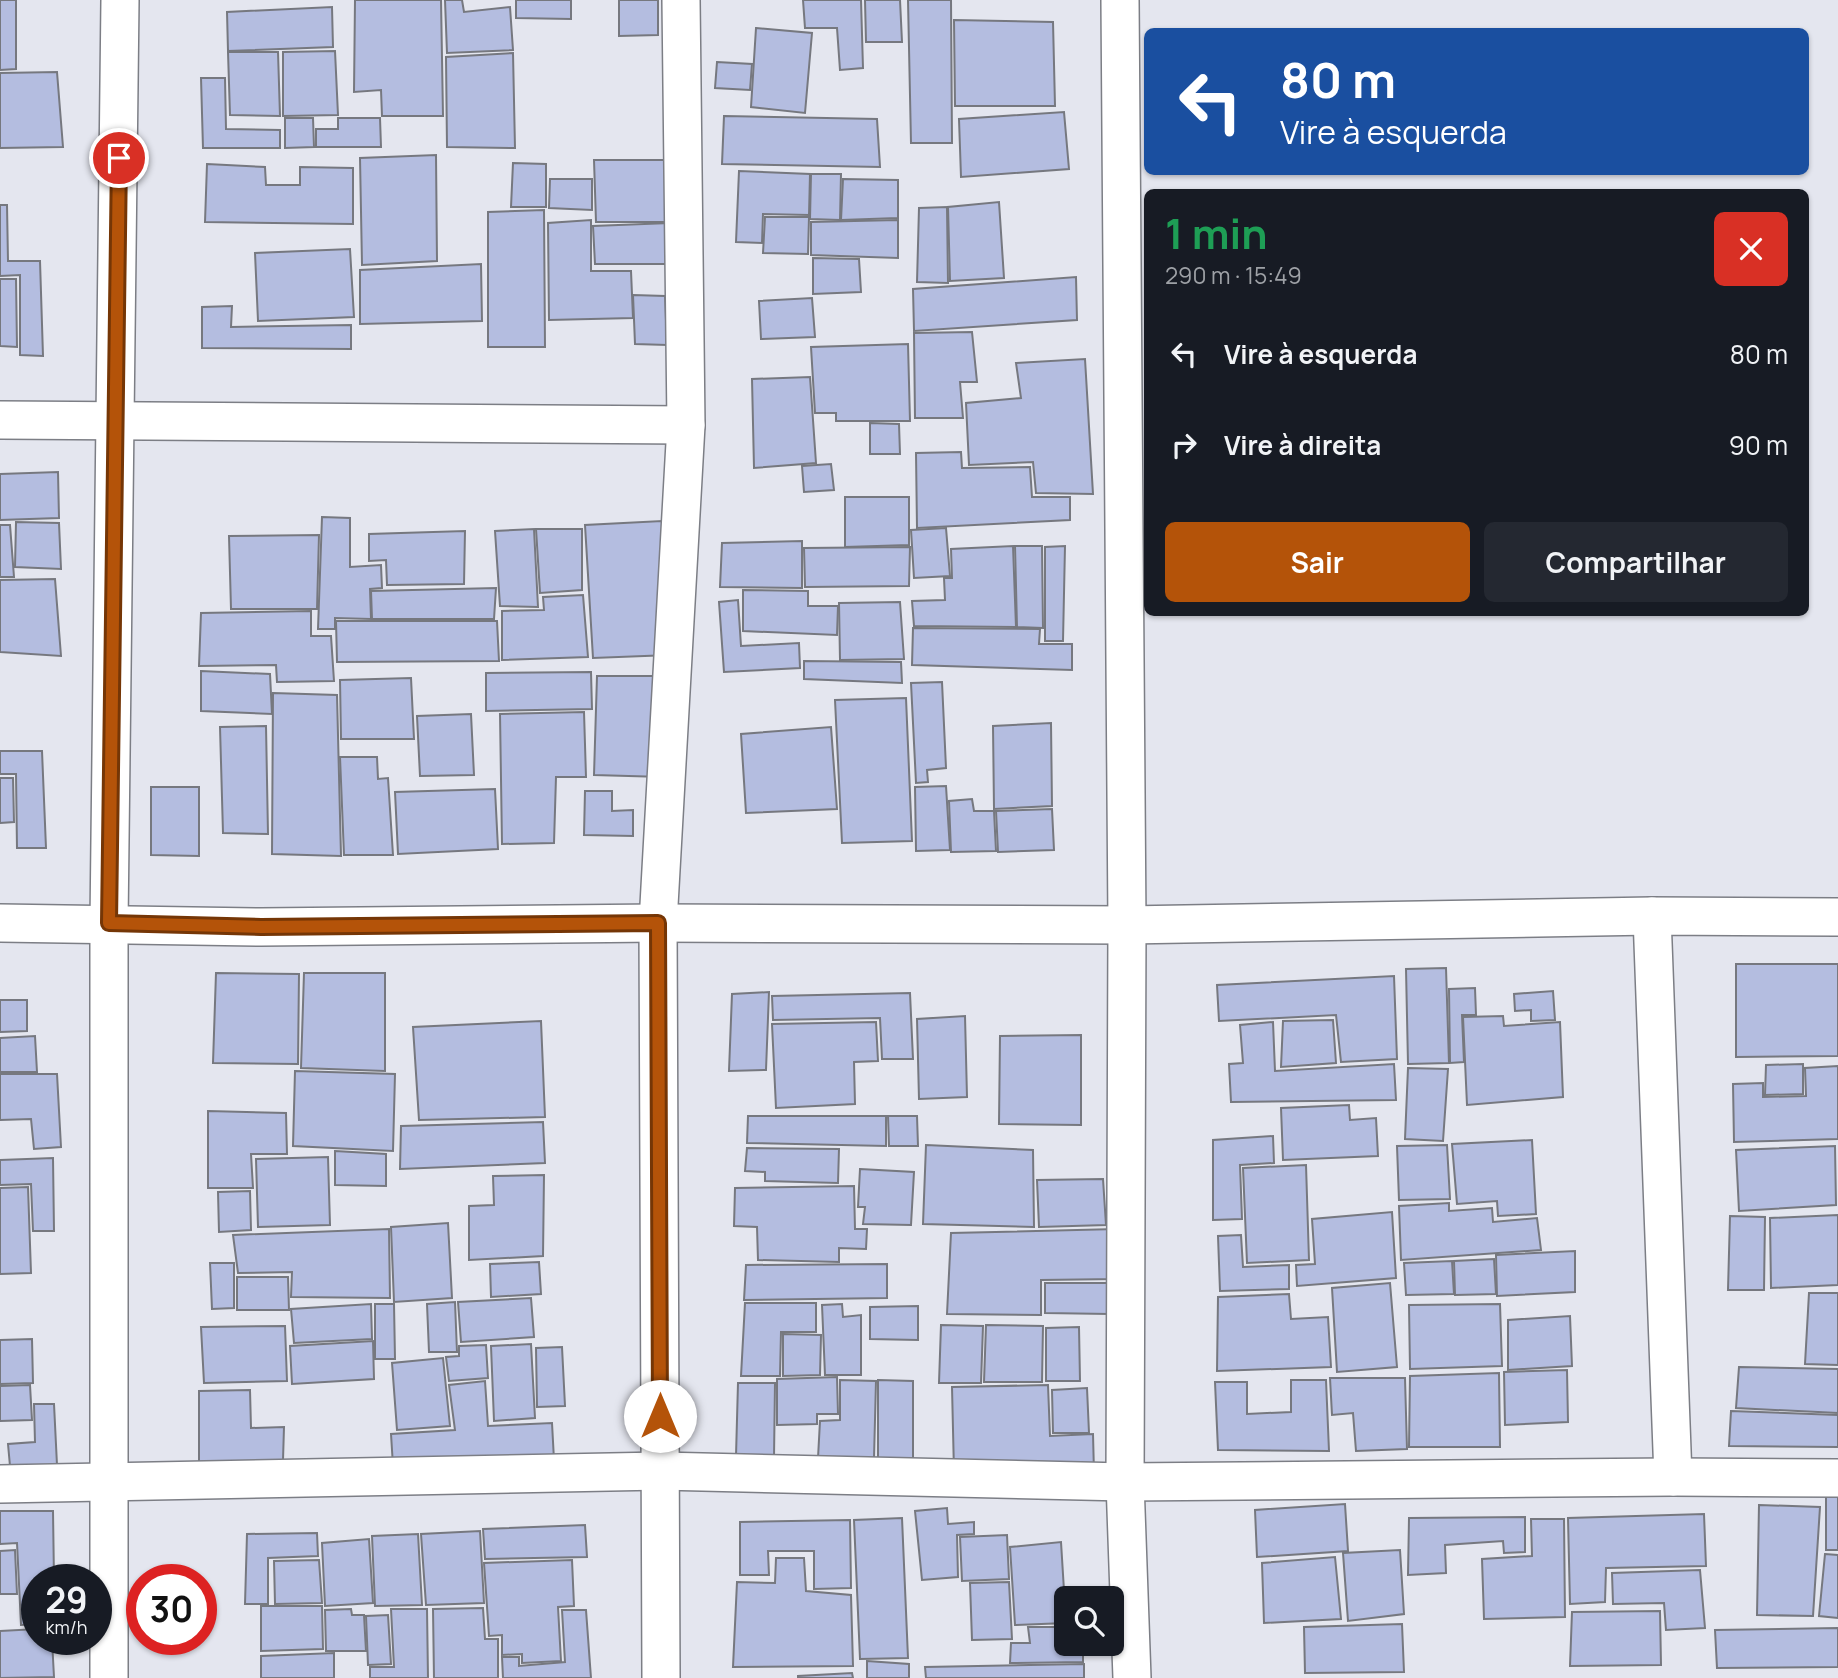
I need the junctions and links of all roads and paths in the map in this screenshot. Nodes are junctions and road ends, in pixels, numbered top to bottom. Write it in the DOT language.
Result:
graph roads {
  1 [pos="120,0"];
  2 [pos="681,0"];
  3 [pos="1120,0"];
  4 [pos="0,420"];
  5 [pos="116,420"];
  6 [pos="686,425"];
  7 [pos="1652,916"];
  8 [pos="1838,917"];
  9 [pos="0,923"];
  10 [pos="109,923"];
  11 [pos="658,923"];
  12 [pos="1126,925"];
  13 [pos="661,1471"];
  14 [pos="1673,1477"];
  15 [pos="1838,1478"];
  16 [pos="111,1480"];
  17 [pos="1125,1482"];
  18 [pos="0,1484"];
  19 [pos="109,1678"];
  20 [pos="662,1678"];
  21 [pos="1132,1678"];
  1 -- 5 [label="street"];
  2 -- 6 [label="street"];
  3 -- 12 [label="street"];
  4 -- 5 [label="street"];
  5 -- 6 [label="street"];
  5 -- 10 [label="street"];
  6 -- 11 [label="street"];
  7 -- 8 [label="street"];
  7 -- 12 [label="street"];
  7 -- 14 [label="street"];
  9 -- 10 [label="street"];
  10 -- 11 [label="street"];
  10 -- 16 [label="street"];
  11 -- 12 [label="street"];
  11 -- 13 [label="street"];
  12 -- 17 [label="street"];
  13 -- 16 [label="street"];
  13 -- 17 [label="street"];
  13 -- 20 [label="street"];
  14 -- 15 [label="street"];
  14 -- 17 [label="street"];
  16 -- 18 [label="street"];
  16 -- 19 [label="street"];
  17 -- 21 [label="street"];
}
